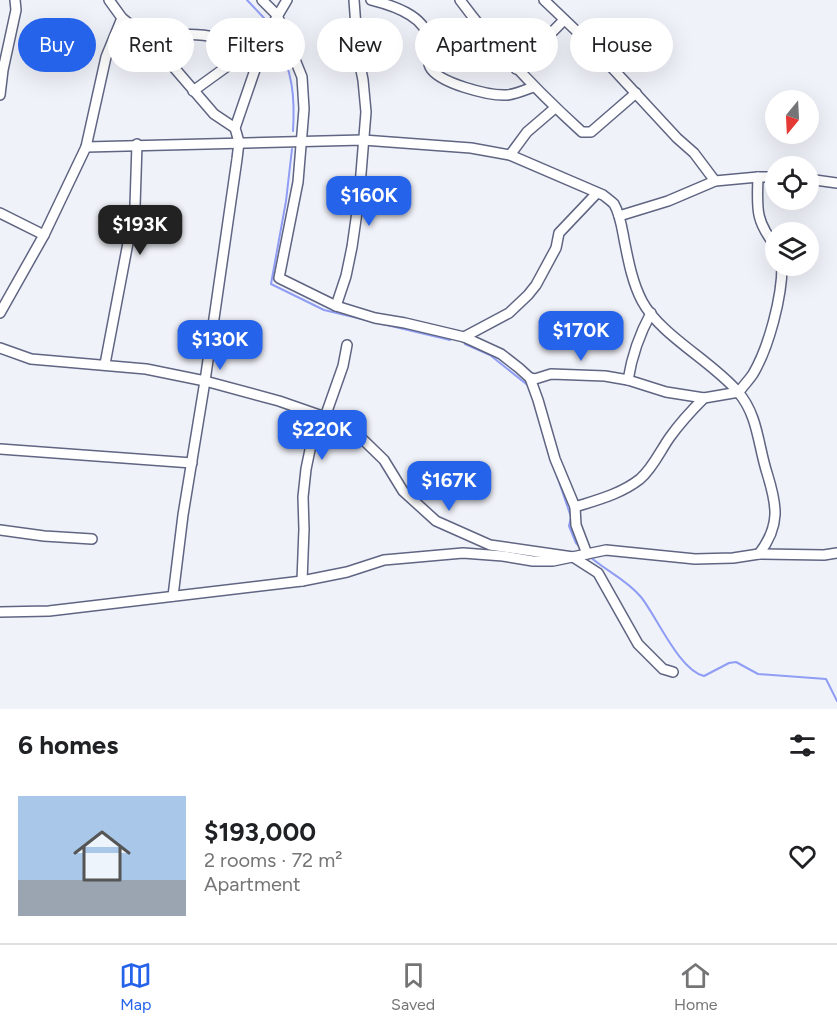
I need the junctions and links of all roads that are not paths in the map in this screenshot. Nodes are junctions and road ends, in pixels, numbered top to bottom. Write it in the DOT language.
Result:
graph roads {
  1 [pos="15,0"];
  2 [pos="109,0"];
  3 [pos="262,0"];
  4 [pos="287,0"];
  5 [pos="354,0"];
  6 [pos="371,0"];
  7 [pos="460,0"];
  8 [pos="544,0"];
  9 [pos="273,8"];
  10 [pos="122,18"];
  11 [pos="473,18"];
  12 [pos="564,20"];
  13 [pos="558,26"];
  14 [pos="108,52"];
  15 [pos="177,72"];
  16 [pos="220,72"];
  17 [pos="252,72"];
  18 [pos="519,72"];
  19 [pos="533,87"];
  20 [pos="193,91"];
  21 [pos="636,93"];
  22 [pos="0,95"];
  23 [pos="555,108"];
  24 [pos="235,128"];
  25 [pos="363,140"];
  26 [pos="301,141"];
  27 [pos="239,142"];
  28 [pos="137,144"];
  29 [pos="86,147"];
  30 [pos="510,155"];
  31 [pos="758,177"];
  32 [pos="765,177"];
  33 [pos="715,181"];
  34 [pos="819,181"];
  35 [pos="837,183"];
  36 [pos="597,192"];
  37 [pos="0,213"];
  38 [pos="619,216"];
  39 [pos="765,234"];
  40 [pos="44,235"];
  41 [pos="782,276"];
  42 [pos="336,306"];
  43 [pos="0,313"];
  44 [pos="651,313"];
  45 [pos="464,337"];
  46 [pos="346,345"];
  47 [pos="0,348"];
  48 [pos="105,364"];
  49 [pos="530,378"];
  50 [pos="628,380"];
  51 [pos="205,381"];
  52 [pos="739,392"];
  53 [pos="704,398"];
  54 [pos="325,417"];
  55 [pos="0,449"];
  56 [pos="192,463"];
  57 [pos="575,507"];
  58 [pos="0,530"];
  59 [pos="92,539"];
  60 [pos="837,553"];
  61 [pos="587,554"];
  62 [pos="759,554"];
  63 [pos="573,557"];
  64 [pos="302,581"];
  65 [pos="173,596"];
  66 [pos="0,612"];
  67 [pos="672,672"];
  1 -- 22 [label="street"];
  2 -- 10 [label="street"];
  3 -- 9 [label="street"];
  4 -- 9 [label="street"];
  5 -- 25 [label="street"];
  6 -- 19 [label="street"];
  7 -- 11 [label="street"];
  8 -- 12 [label="street"];
  9 -- 26 [label="street"];
  12 -- 13 [label="street"];
  12 -- 21 [label="street"];
  14 -- 29 [label="street"];
  15 -- 20 [label="street"];
  16 -- 20 [label="street"];
  17 -- 24 [label="street"];
  18 -- 19 [label="street"];
  19 -- 23 [label="street"];
  20 -- 24 [label="street"];
  21 -- 23 [label="street"];
  21 -- 33 [label="street"];
  23 -- 30 [label="street"];
  24 -- 27 [label="street"];
  25 -- 26 [label="street"];
  25 -- 30 [label="street"];
  25 -- 42 [label="street"];
  26 -- 27 [label="street"];
  26 -- 42 [label="street"];
  27 -- 28 [label="street"];
  27 -- 51 [label="street"];
  28 -- 29 [label="street"];
  28 -- 48 [label="street"];
  29 -- 40 [label="street"];
  30 -- 36 [label="street"];
  31 -- 32 [label="street"];
  31 -- 33 [label="street"];
  31 -- 39 [label="street"];
  33 -- 38 [label="street"];
  34 -- 35 [label="street"];
  36 -- 38 [label="street"];
  36 -- 45 [label="street"];
  37 -- 40 [label="street"];
  38 -- 44 [label="street"];
  40 -- 43 [label="street"];
  41 -- 52 [label="street"];
  42 -- 45 [label="street"];
  44 -- 50 [label="street"];
  44 -- 52 [label="street"];
  45 -- 49 [label="street"];
  46 -- 54 [label="street"];
  47 -- 48 [label="street"];
  48 -- 51 [label="street"];
  49 -- 50 [label="street"];
  49 -- 57 [label="street"];
  50 -- 53 [label="street"];
  51 -- 54 [label="street"];
  51 -- 56 [label="street"];
  52 -- 53 [label="street"];
  52 -- 62 [label="street"];
  53 -- 57 [label="street"];
  54 -- 63 [label="street"];
  54 -- 64 [label="street"];
  55 -- 56 [label="street"];
  56 -- 65 [label="street"];
  57 -- 61 [label="street"];
  58 -- 59 [label="street"];
  60 -- 62 [label="street"];
  61 -- 62 [label="street"];
  61 -- 63 [label="street"];
  63 -- 64 [label="street"];
  63 -- 67 [label="street"];
  64 -- 65 [label="street"];
  65 -- 66 [label="street"];
}
